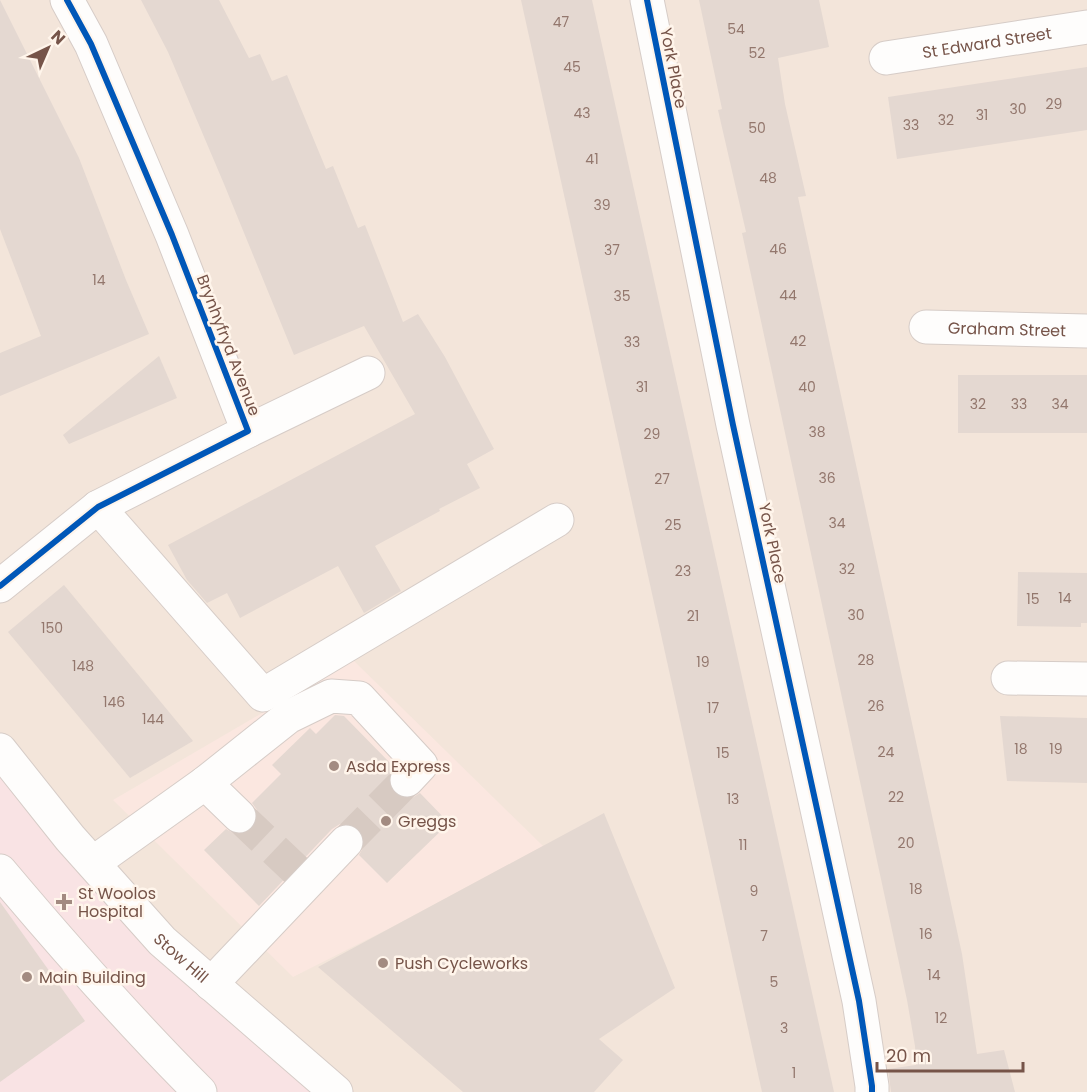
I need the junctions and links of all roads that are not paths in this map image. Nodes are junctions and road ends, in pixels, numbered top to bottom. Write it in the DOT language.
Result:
graph roads {
  1 [pos="67,0"];
  2 [pos="647,0"];
  3 [pos="1087,27"];
  4 [pos="886,58"];
  5 [pos="926,327"];
  6 [pos="1087,331"];
  7 [pos="368,373"];
  8 [pos="248,431"];
  9 [pos="98,507"];
  10 [pos="557,520"];
  11 [pos="0,586"];
  12 [pos="1008,678"];
  13 [pos="1087,679"];
  14 [pos="0,750"];
  15 [pos="407,780"];
  16 [pos="205,783"];
  17 [pos="238,816"];
  18 [pos="346,842"];
  19 [pos="93,863"];
  20 [pos="0,871"];
  21 [pos="211,984"];
  22 [pos="200,1092"];
  23 [pos="336,1092"];
  24 [pos="872,1092"];
  1 -- 8 [label="street, Brynhyfryd Avenue"];
  2 -- 24 [label="street, York Place"];
  3 -- 4 [label="street, St Edward Street"];
  5 -- 6 [label="street, Graham Street"];
  7 -- 8 [label="street, Brynhyfryd Avenue"];
  8 -- 9 [label="street, Brynhyfryd Avenue"];
  9 -- 10 [label="street"];
  9 -- 11 [label="street, Brynhyfryd Avenue"];
  12 -- 13 [label="street"];
  14 -- 19 [label="street, Stow Hill"];
  15 -- 16 [label="street"];
  16 -- 17 [label="street"];
  16 -- 19 [label="street"];
  18 -- 21 [label="street"];
  19 -- 21 [label="street, Stow Hill"];
  20 -- 22 [label="street"];
  21 -- 23 [label="street, Stow Hill"];
}
